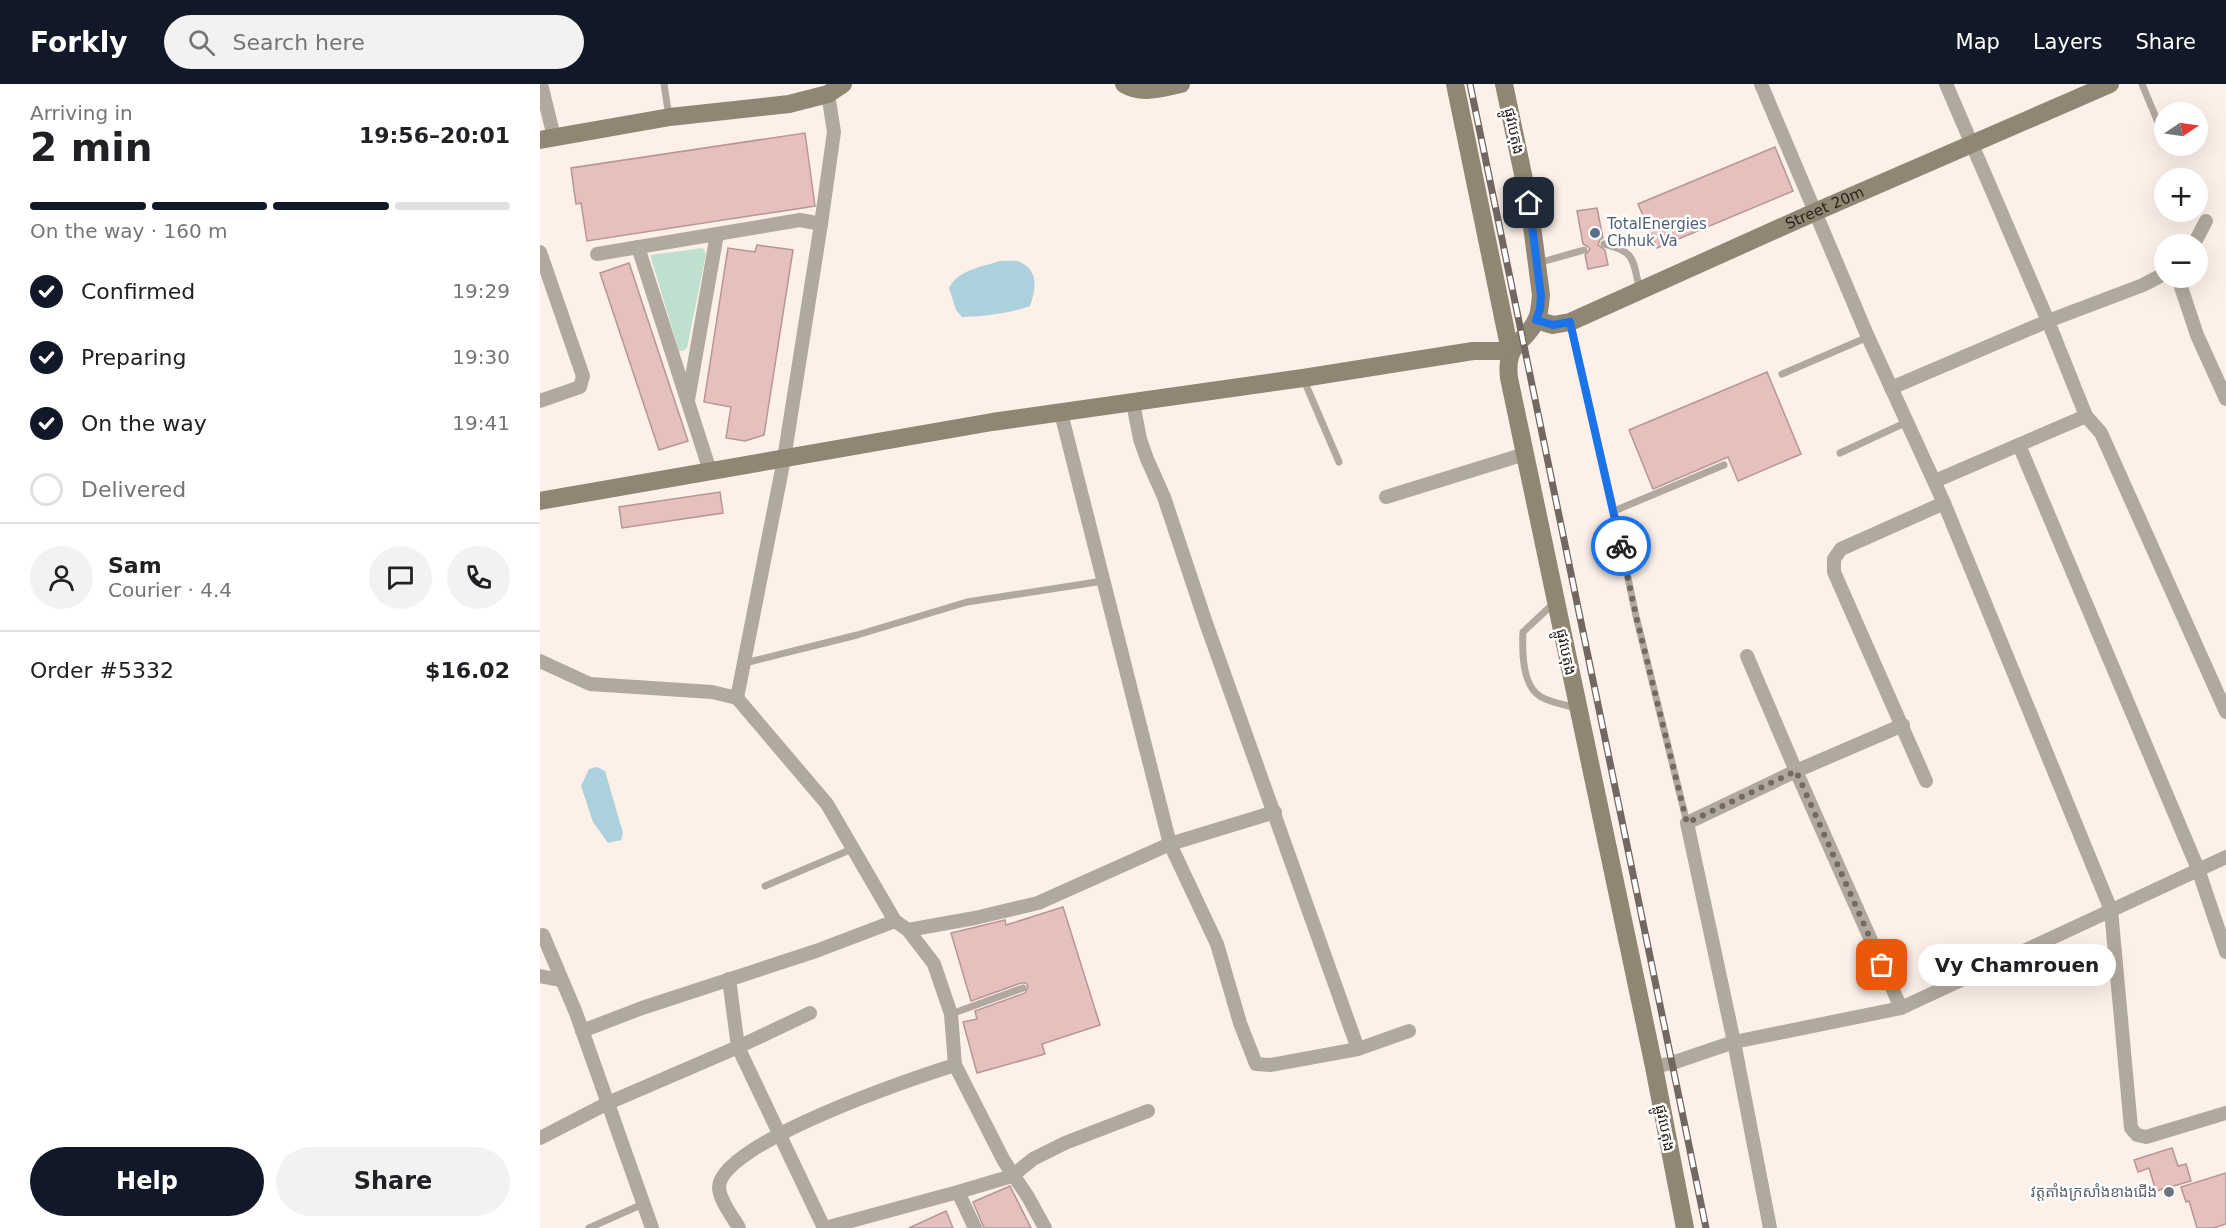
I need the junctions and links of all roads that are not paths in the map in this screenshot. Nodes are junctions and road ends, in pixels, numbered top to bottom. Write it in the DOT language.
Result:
graph roads {
  1 [pos="541,84"];
  2 [pos="664,84"];
  3 [pos="1124,84"];
  4 [pos="1180,84"];
  5 [pos="1455,84"];
  6 [pos="1504,84"];
  7 [pos="1761,84"];
  8 [pos="1946,84"];
  9 [pos="2110,84"];
  10 [pos="2142,84"];
  11 [pos="836,89"];
  12 [pos="2154,113"];
  13 [pos="670,117"];
  14 [pos="547,139"];
  15 [pos="1972,144"];
  16 [pos="1815,212"];
  17 [pos="821,224"];
  18 [pos="717,234"];
  19 [pos="1604,244"];
  20 [pos="638,247"];
  21 [pos="1584,250"];
  22 [pos="540,252"];
  23 [pos="597,254"];
  24 [pos="1538,263"];
  25 [pos="2154,279"];
  26 [pos="2181,288"];
  27 [pos="1640,290"];
  28 [pos="1536,320"];
  29 [pos="2048,321"];
  30 [pos="1570,322"];
  31 [pos="1868,337"];
  32 [pos="1510,351"];
  33 [pos="1782,374"];
  34 [pos="1303,378"];
  35 [pos="1891,388"];
  36 [pos="2226,399"];
  37 [pos="540,401"];
  38 [pos="688,402"];
  39 [pos="1133,403"];
  40 [pos="1061,412"];
  41 [pos="2086,416"];
  42 [pos="1907,422"];
  43 [pos="2019,445"];
  44 [pos="1840,453"];
  45 [pos="1525,454"];
  46 [pos="784,459"];
  47 [pos="1339,462"];
  48 [pos="1724,465"];
  49 [pos="710,471"];
  50 [pos="1935,481"];
  51 [pos="1386,497"];
  52 [pos="540,501"];
  53 [pos="1944,503"];
  54 [pos="1614,511"];
  55 [pos="1103,581"];
  56 [pos="1556,601"];
  57 [pos="1747,656"];
  58 [pos="540,661"];
  59 [pos="745,663"];
  60 [pos="736,698"];
  61 [pos="1578,708"];
  62 [pos="2226,712"];
  63 [pos="1903,725"];
  64 [pos="1796,771"];
  65 [pos="1926,780"];
  66 [pos="1275,812"];
  67 [pos="1687,823"];
  68 [pos="1170,844"];
  69 [pos="852,849"];
  70 [pos="2226,857"];
  71 [pos="2198,869"];
  72 [pos="765,886"];
  73 [pos="2111,910"];
  74 [pos="895,921"];
  75 [pos="908,930"];
  76 [pos="543,935"];
  77 [pos="2226,952"];
  78 [pos="540,976"];
  79 [pos="729,979"];
  80 [pos="560,980"];
  81 [pos="1023,988"];
  82 [pos="1901,1008"];
  83 [pos="810,1013"];
  84 [pos="951,1014"];
  85 [pos="582,1031"];
  86 [pos="1409,1031"];
  87 [pos="1734,1042"];
  88 [pos="738,1047"];
  89 [pos="1358,1049"];
  90 [pos="955,1065"];
  91 [pos="1654,1067"];
  92 [pos="608,1102"];
  93 [pos="1148,1111"];
  94 [pos="2226,1113"];
  95 [pos="778,1134"];
  96 [pos="540,1138"];
  97 [pos="1012,1176"];
  98 [pos="958,1192"];
  99 [pos="643,1204"];
  100 [pos="589,1228"];
  101 [pos="652,1228"];
  102 [pos="739,1228"];
  103 [pos="825,1228"];
  104 [pos="975,1228"];
  105 [pos="1045,1228"];
  106 [pos="1685,1228"];
  107 [pos="1770,1228"];
  1 -- 14 [label="street"];
  2 -- 13 [label="lane"];
  3 -- 4 [label="street"];
  5 -- 32 [label="street, ផ្លូវបេតុង"];
  6 -- 24 [label="street, ផ្លូវបេតុង"];
  7 -- 16 [label="street"];
  8 -- 15 [label="street"];
  9 -- 15 [label="street, Street 20m"];
  10 -- 12 [label="lane"];
  11 -- 13 [label="street"];
  11 -- 17 [label="street"];
  13 -- 14 [label="street"];
  15 -- 16 [label="street, Street 20m"];
  15 -- 29 [label="street"];
  16 -- 27 [label="street, Street 20m"];
  16 -- 31 [label="street"];
  17 -- 18 [label="street"];
  17 -- 46 [label="street"];
  18 -- 20 [label="street"];
  18 -- 38 [label="street"];
  19 -- 27 [label="lane"];
  20 -- 23 [label="street"];
  20 -- 38 [label="street"];
  21 -- 24 [label="lane"];
  22 -- 37 [label="street"];
  24 -- 28 [label="street, ផ្លូវបេតុង"];
  25 -- 29 [label="street"];
  26 -- 36 [label="street"];
  27 -- 30 [label="street, Street 20m"];
  28 -- 30 [label="street, Street 20m"];
  28 -- 32 [label="street"];
  29 -- 35 [label="street"];
  29 -- 41 [label="street"];
  30 -- 54 [label="lane"];
  31 -- 33 [label="lane"];
  31 -- 35 [label="street"];
  32 -- 34 [label="street"];
  32 -- 45 [label="street, ផ្លូវបេតុង"];
  34 -- 39 [label="street"];
  34 -- 47 [label="lane"];
  35 -- 42 [label="street"];
  38 -- 49 [label="street"];
  39 -- 40 [label="street"];
  39 -- 66 [label="street"];
  40 -- 46 [label="street"];
  40 -- 55 [label="street"];
  41 -- 43 [label="street"];
  41 -- 62 [label="street"];
  42 -- 44 [label="lane"];
  42 -- 50 [label="street"];
  43 -- 50 [label="street"];
  43 -- 71 [label="street"];
  45 -- 51 [label="street"];
  45 -- 56 [label="street, ផ្លូវបេតុង"];
  46 -- 49 [label="street"];
  46 -- 59 [label="street"];
  48 -- 54 [label="lane"];
  49 -- 52 [label="street"];
  50 -- 53 [label="street"];
  53 -- 63 [label="street"];
  53 -- 73 [label="street"];
  54 -- 67 [label="lane"];
  55 -- 59 [label="lane"];
  55 -- 68 [label="street"];
  56 -- 61 [label="street, ផ្លូវបេតុង"];
  56 -- 61 [label="lane"];
  57 -- 64 [label="street"];
  58 -- 60 [label="street"];
  59 -- 60 [label="street"];
  60 -- 69 [label="street"];
  61 -- 91 [label="street, ផ្លូវបេតុង"];
  63 -- 64 [label="street"];
  63 -- 65 [label="street"];
  64 -- 67 [label="street"];
  64 -- 82 [label="street"];
  66 -- 68 [label="street"];
  66 -- 89 [label="street"];
  67 -- 87 [label="street"];
  68 -- 75 [label="street"];
  68 -- 89 [label="street"];
  69 -- 72 [label="lane"];
  69 -- 74 [label="street"];
  70 -- 71 [label="street"];
  71 -- 73 [label="street"];
  71 -- 77 [label="street"];
  73 -- 82 [label="street"];
  73 -- 94 [label="street"];
  74 -- 75 [label="street"];
  74 -- 79 [label="street"];
  75 -- 84 [label="street"];
  76 -- 80 [label="street"];
  78 -- 80 [label="street"];
  79 -- 85 [label="street"];
  79 -- 88 [label="street"];
  80 -- 85 [label="street"];
  81 -- 84 [label="lane"];
  82 -- 87 [label="street"];
  83 -- 88 [label="street"];
  84 -- 90 [label="street"];
  85 -- 92 [label="street"];
  86 -- 89 [label="street"];
  87 -- 91 [label="street"];
  87 -- 107 [label="street"];
  88 -- 92 [label="street"];
  88 -- 95 [label="street"];
  90 -- 95 [label="street"];
  90 -- 97 [label="street"];
  91 -- 106 [label="street, ផ្លូវបេតុង"];
  92 -- 96 [label="street"];
  92 -- 99 [label="street"];
  93 -- 97 [label="street"];
  95 -- 102 [label="street"];
  95 -- 103 [label="street"];
  97 -- 98 [label="street"];
  97 -- 105 [label="street"];
  98 -- 103 [label="street"];
  98 -- 104 [label="street"];
  99 -- 100 [label="lane"];
  99 -- 101 [label="street"];
}
